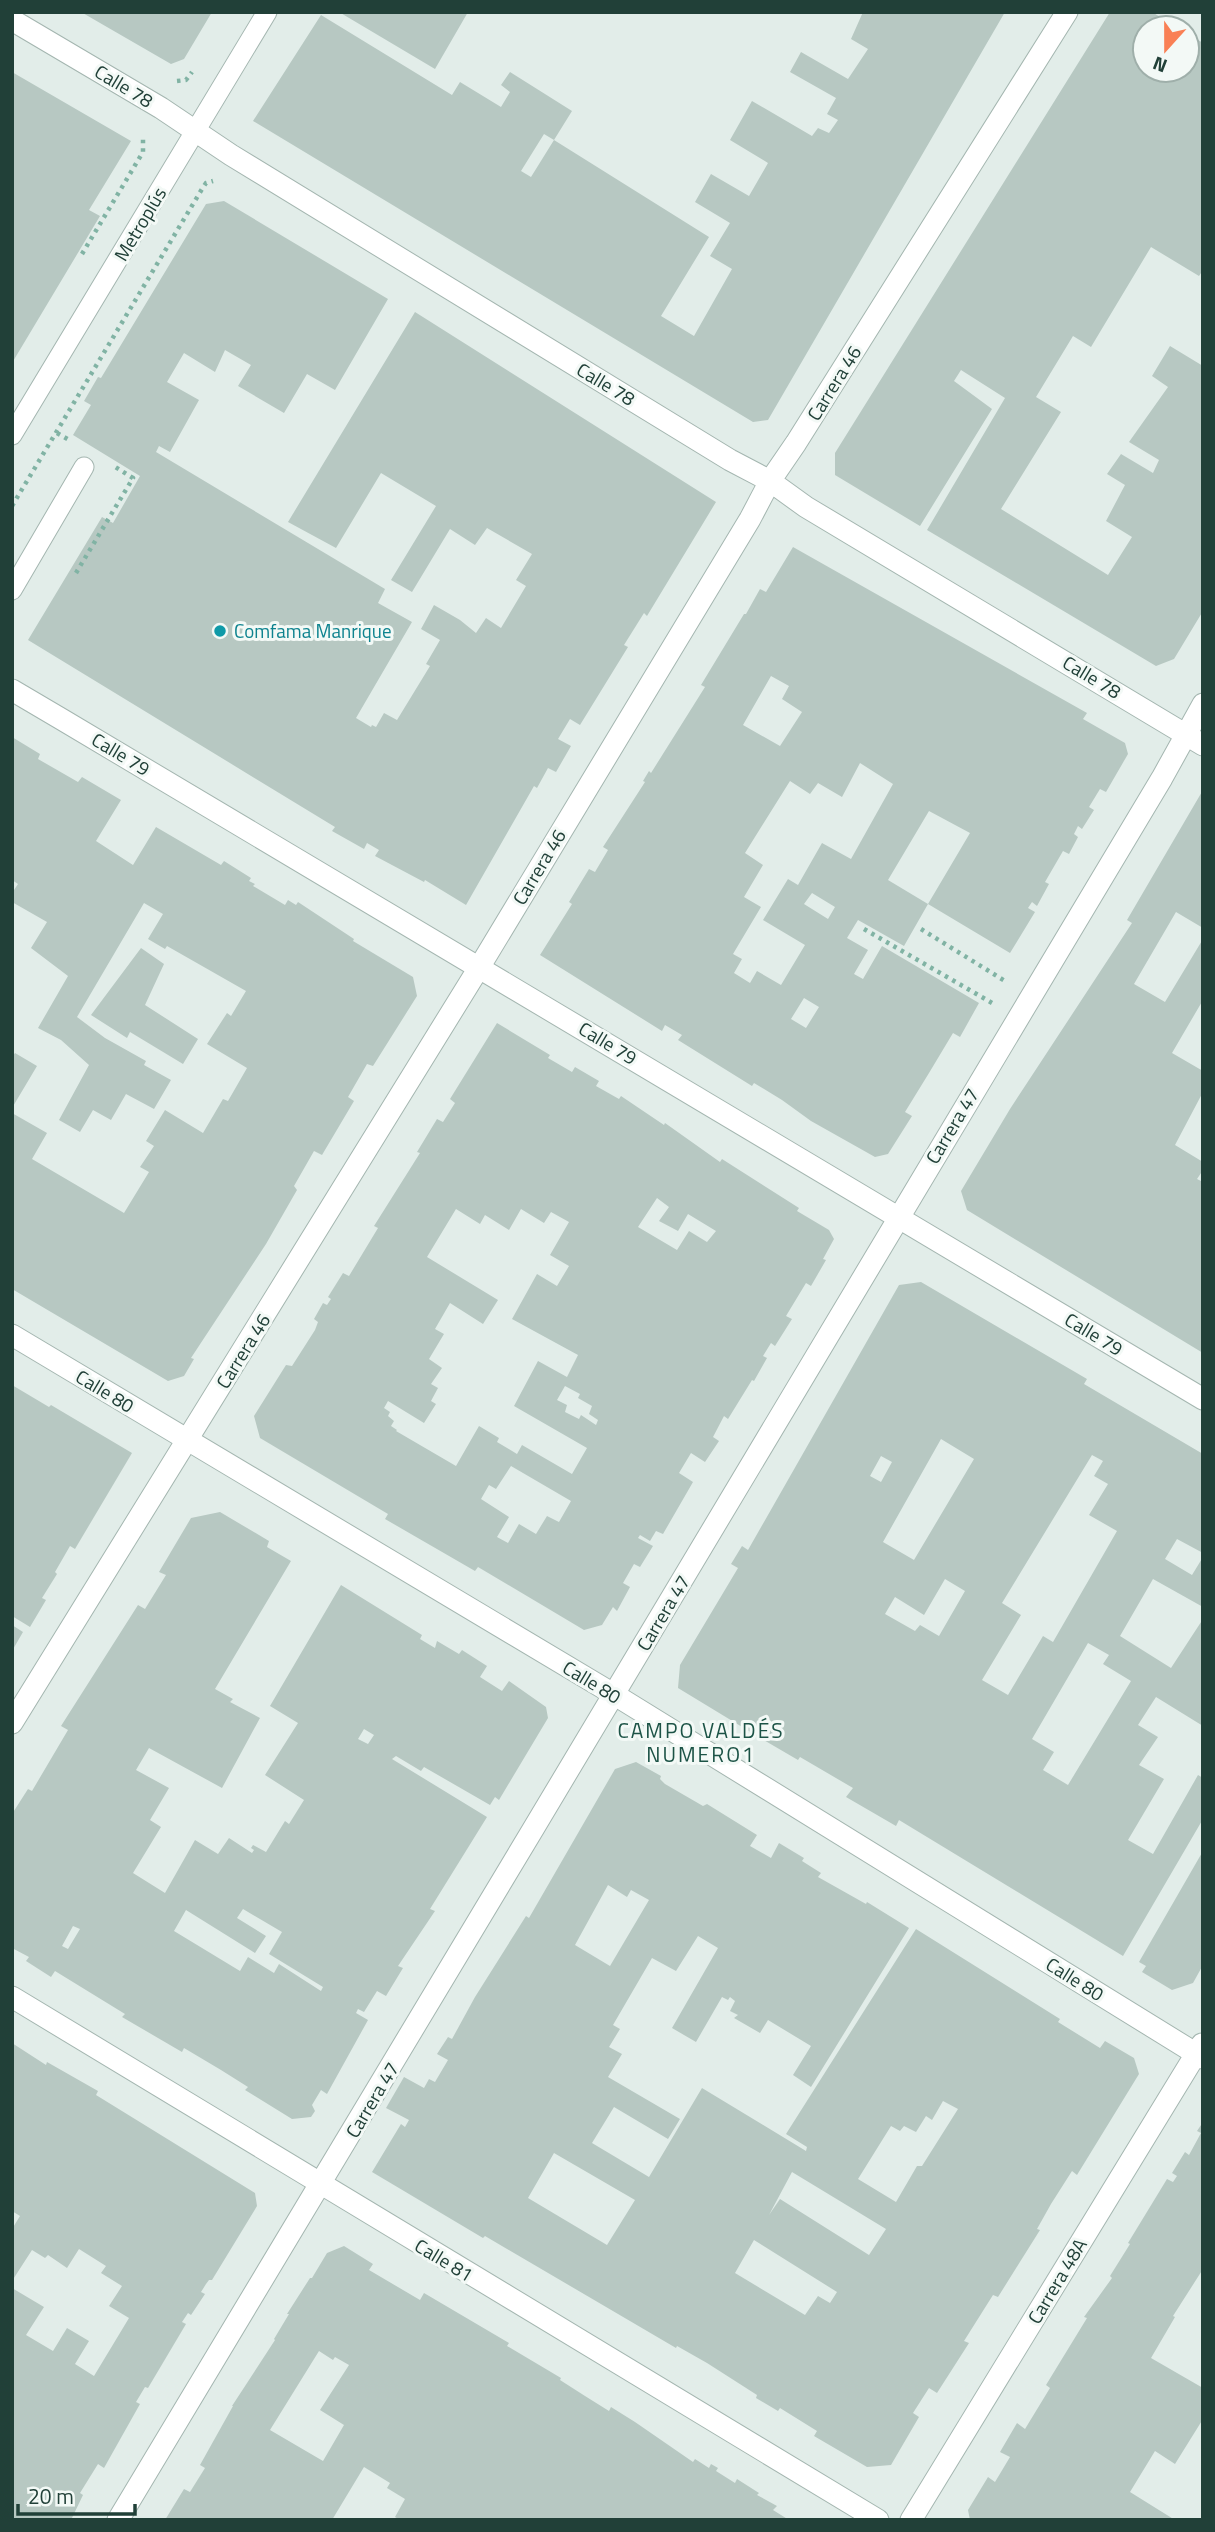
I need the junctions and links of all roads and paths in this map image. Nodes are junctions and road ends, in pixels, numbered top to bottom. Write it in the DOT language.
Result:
graph roads {
  1 [pos="267,12"];
  2 [pos="1067,12"];
  3 [pos="12,20"];
  4 [pos="196,132"];
  5 [pos="144,136"];
  6 [pos="216,180"];
  7 [pos="81,257"];
  8 [pos="12,435"];
  9 [pos="84,467"];
  10 [pos="770,481"];
  11 [pos="12,506"];
  12 [pos="12,590"];
  13 [pos="12,690"];
  14 [pos="1203,704"];
  15 [pos="1195,739"];
  16 [pos="864,929"];
  17 [pos="921,929"];
  18 [pos="480,966"];
  19 [pos="1030,996"];
  20 [pos="1017,1018"];
  21 [pos="897,1218"];
  22 [pos="12,1335"];
  23 [pos="1203,1399"];
  24 [pos="187,1441"];
  25 [pos="615,1695"];
  26 [pos="12,1723"];
  27 [pos="12,1997"];
  28 [pos="1200,2052"];
  29 [pos="321,2185"];
  30 [pos="118,2520"];
  31 [pos="878,2520"];
  32 [pos="911,2520"];
  1 -- 4 [label="lane, Metroplús"];
  2 -- 10 [label="street, Carrera 46"];
  3 -- 4 [label="street, Calle 78"];
  4 -- 8 [label="lane, Metroplús"];
  4 -- 10 [label="street, Calle 78"];
  5 -- 7 [label="path"];
  6 -- 11 [label="path"];
  9 -- 12 [label="lane"];
  10 -- 15 [label="street, Calle 78"];
  10 -- 18 [label="street, Carrera 46"];
  13 -- 18 [label="street, Calle 79"];
  14 -- 15 [label="street, Carrera 47"];
  15 -- 19 [label="street, Carrera 47"];
  16 -- 20 [label="path"];
  17 -- 19 [label="path"];
  18 -- 21 [label="street, Calle 79"];
  18 -- 24 [label="street, Carrera 46"];
  19 -- 20 [label="street, Carrera 47"];
  20 -- 21 [label="street, Carrera 47"];
  21 -- 23 [label="street, Calle 79"];
  21 -- 25 [label="street, Carrera 47"];
  22 -- 24 [label="street, Calle 80"];
  24 -- 25 [label="street, Calle 80"];
  24 -- 26 [label="street, Carrera 46"];
  25 -- 28 [label="street, Calle 80"];
  25 -- 29 [label="street, Carrera 47"];
  27 -- 29 [label="street, Calle 81"];
  28 -- 32 [label="street, Carrera 48A"];
  29 -- 30 [label="street, Carrera 47"];
  29 -- 31 [label="street, Calle 81"];
}
